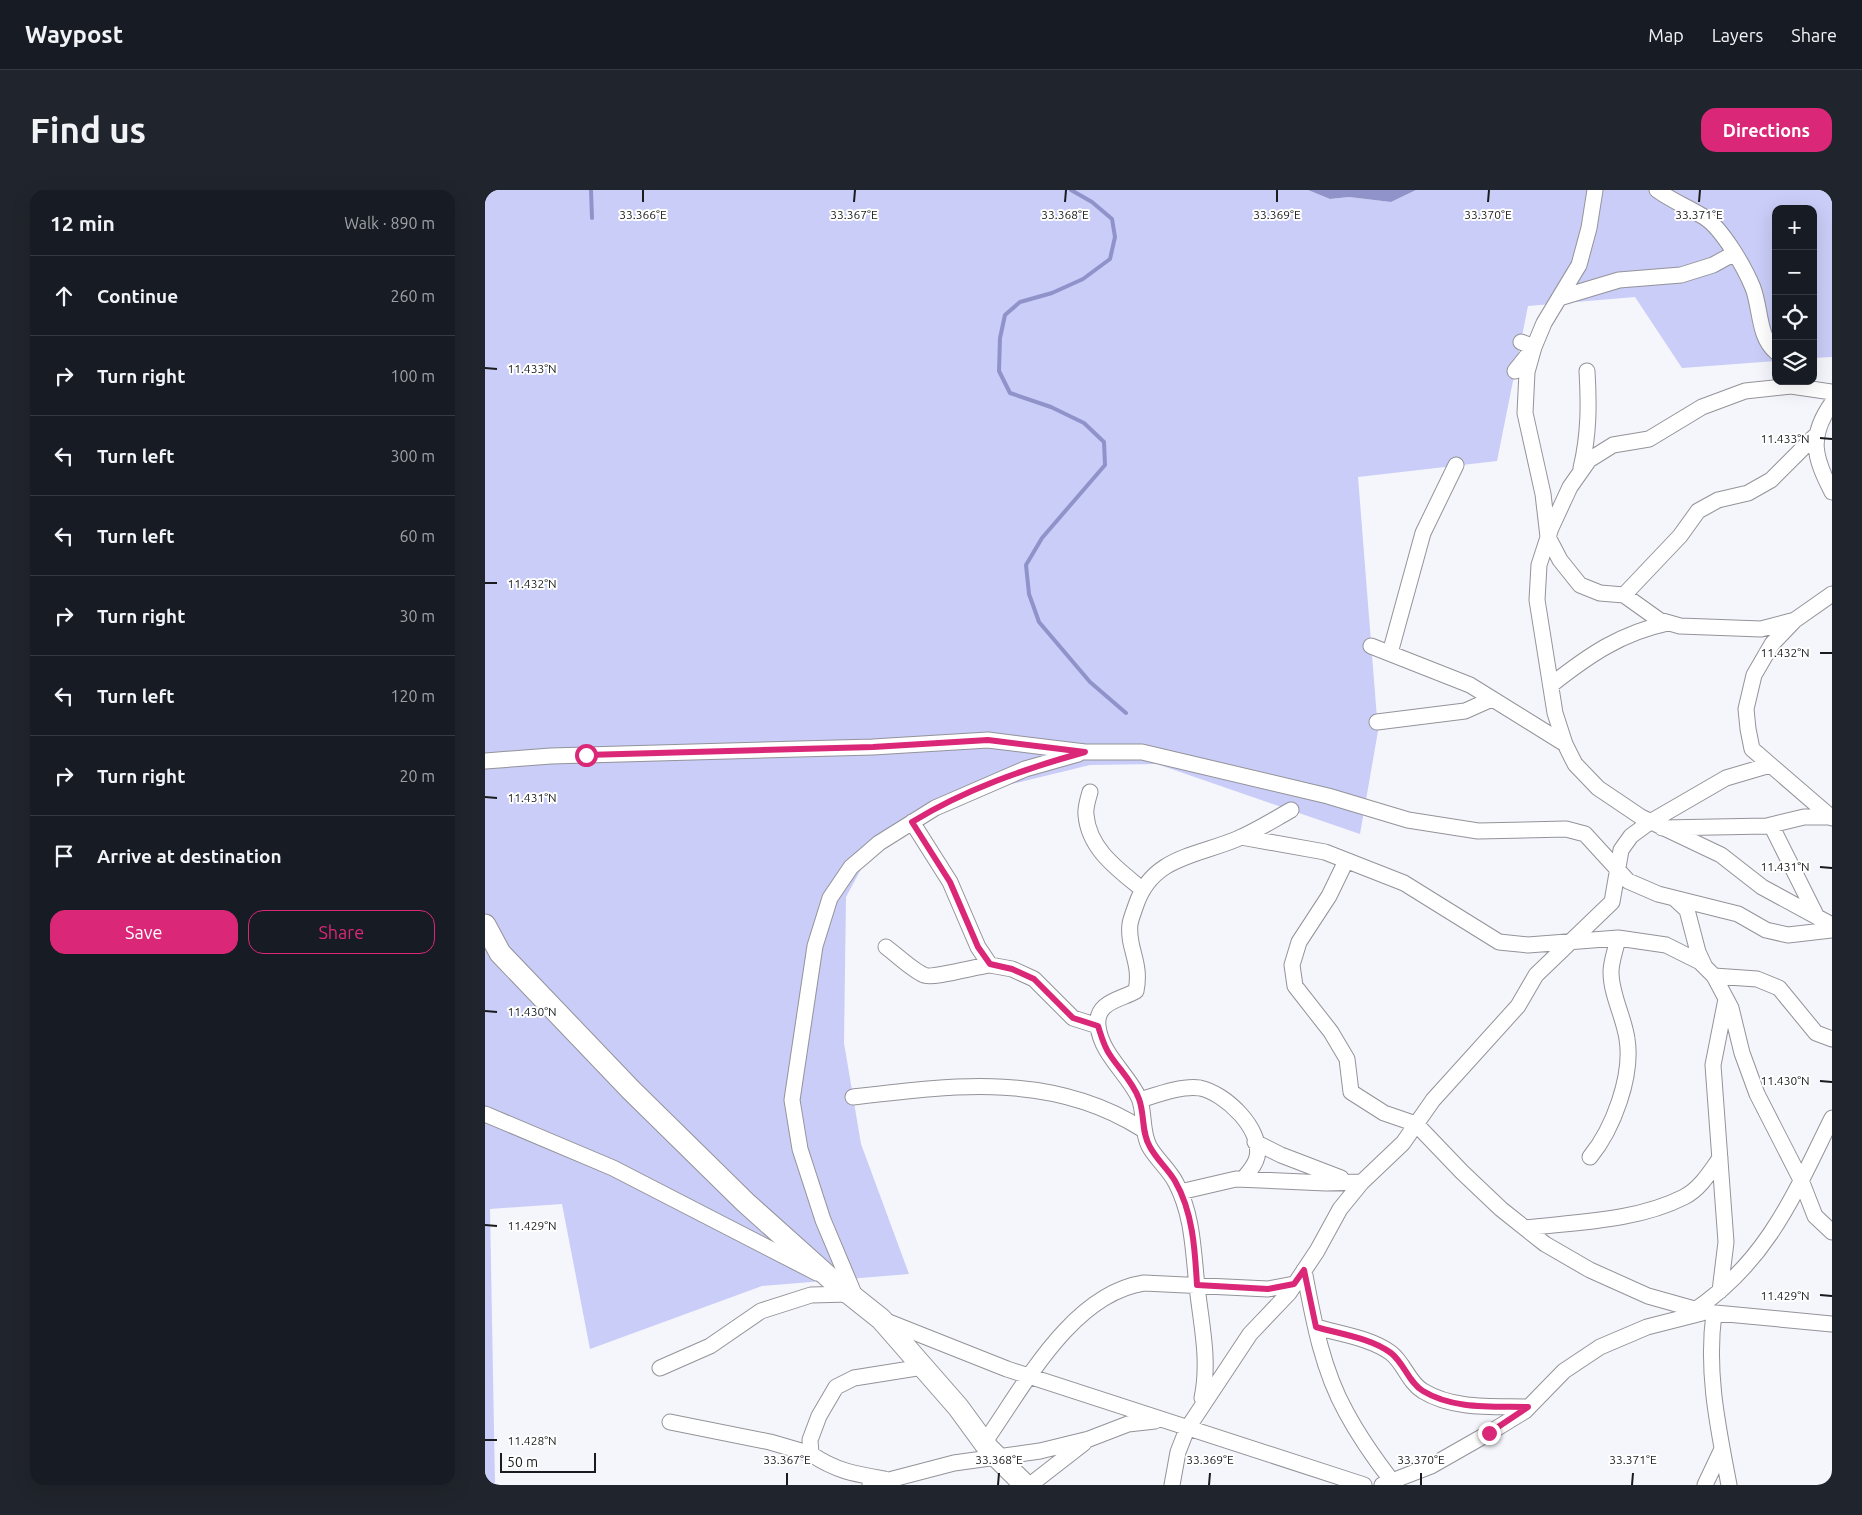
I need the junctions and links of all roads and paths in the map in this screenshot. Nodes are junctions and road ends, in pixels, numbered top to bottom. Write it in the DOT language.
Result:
graph roads {
  1 [pos="1595,190"];
  2 [pos="1657,190"];
  3 [pos="1733,254"];
  4 [pos="1559,298"];
  5 [pos="1527,344"];
  6 [pos="1772,346"];
  7 [pos="1587,370"];
  8 [pos="1515,371"];
  9 [pos="1817,383"];
  10 [pos="1832,391"];
  11 [pos="1832,403"];
  12 [pos="1815,436"];
  13 [pos="1456,465"];
  14 [pos="1580,472"];
  15 [pos="1832,492"];
  16 [pos="1548,537"];
  17 [pos="1832,594"];
  18 [pos="1624,595"];
  19 [pos="1795,620"];
  20 [pos="1668,623"];
  21 [pos="1371,646"];
  22 [pos="1390,653"];
  23 [pos="1551,685"];
  24 [pos="1492,699"];
  25 [pos="1377,722"];
  26 [pos="1565,744"];
  27 [pos="1085,752"];
  28 [pos="485,761"];
  29 [pos="1770,765"];
  30 [pos="1089,792"];
  31 [pos="1291,810"];
  32 [pos="1831,817"];
  33 [pos="912,822"];
  34 [pos="1656,825"];
  35 [pos="1771,825"];
  36 [pos="1241,837"];
  37 [pos="1346,861"];
  38 [pos="1618,872"];
  39 [pos="1143,890"];
  40 [pos="1673,897"];
  41 [pos="1817,917"];
  42 [pos="485,925"];
  43 [pos="1832,925"];
  44 [pos="1832,930"];
  45 [pos="1618,938"];
  46 [pos="1571,942"];
  47 [pos="886,947"];
  48 [pos="990,964"];
  49 [pos="1710,971"];
  50 [pos="1727,999"];
  51 [pos="1098,1026"];
  52 [pos="1832,1039"];
  53 [pos="853,1097"];
  54 [pos="1140,1100"];
  55 [pos="485,1114"];
  56 [pos="1832,1118"];
  57 [pos="1416,1124"];
  58 [pos="1143,1129"];
  59 [pos="1255,1142"];
  60 [pos="1590,1157"];
  61 [pos="1720,1158"];
  62 [pos="1243,1179"];
  63 [pos="1801,1180"];
  64 [pos="1362,1182"];
  65 [pos="1179,1192"];
  66 [pos="1525,1228"];
  67 [pos="1832,1232"];
  68 [pos="1304,1270"];
  69 [pos="832,1280"];
  70 [pos="1294,1284"];
  71 [pos="1197,1285"];
  72 [pos="1720,1291"];
  73 [pos="853,1296"];
  74 [pos="1704,1312"];
  75 [pos="881,1319"];
  76 [pos="1832,1324"];
  77 [pos="1316,1327"];
  78 [pos="923,1367"];
  79 [pos="660,1368"];
  80 [pos="1029,1377"];
  81 [pos="1201,1407"];
  82 [pos="1528,1407"];
  83 [pos="1159,1420"];
  84 [pos="670,1422"];
  85 [pos="1187,1429"];
  86 [pos="1089,1439"];
  87 [pos="1722,1449"];
  88 [pos="993,1453"];
  89 [pos="811,1454"];
  90 [pos="890,1480"];
  91 [pos="1390,1484"];
  92 [pos="870,1485"];
  93 [pos="1012,1485"];
  94 [pos="1025,1485"];
  95 [pos="1030,1485"];
  96 [pos="1172,1485"];
  97 [pos="1364,1485"];
  98 [pos="1705,1485"];
  99 [pos="1729,1485"];
  1 -- 4 [label="street"];
  2 -- 3 [label="street"];
  3 -- 4 [label="street"];
  3 -- 6 [label="street"];
  4 -- 5 [label="street"];
  5 -- 8 [label="street"];
  5 -- 16 [label="street"];
  7 -- 14 [label="street"];
  9 -- 10 [label="street"];
  10 -- 14 [label="street"];
  11 -- 12 [label="street"];
  12 -- 15 [label="street"];
  12 -- 18 [label="street"];
  13 -- 22 [label="street"];
  14 -- 16 [label="street"];
  16 -- 18 [label="street"];
  16 -- 23 [label="street"];
  17 -- 19 [label="street"];
  18 -- 20 [label="street"];
  19 -- 20 [label="street"];
  19 -- 29 [label="street"];
  20 -- 23 [label="street"];
  21 -- 22 [label="street"];
  22 -- 24 [label="street"];
  23 -- 26 [label="street"];
  24 -- 25 [label="street"];
  24 -- 26 [label="street"];
  26 -- 34 [label="street"];
  27 -- 28 [label="street"];
  27 -- 33 [label="street"];
  27 -- 38 [label="street"];
  29 -- 32 [label="street"];
  29 -- 34 [label="street"];
  30 -- 39 [label="street"];
  31 -- 36 [label="street"];
  32 -- 35 [label="street"];
  33 -- 48 [label="street"];
  33 -- 73 [label="street"];
  34 -- 35 [label="street"];
  34 -- 38 [label="street"];
  34 -- 41 [label="street"];
  35 -- 41 [label="street"];
  36 -- 37 [label="street"];
  36 -- 39 [label="street"];
  37 -- 46 [label="street"];
  37 -- 57 [label="street"];
  38 -- 40 [label="street"];
  38 -- 46 [label="street"];
  39 -- 51 [label="street"];
  40 -- 44 [label="street"];
  40 -- 49 [label="street"];
  41 -- 43 [label="street"];
  42 -- 69 [label="street"];
  45 -- 46 [label="street"];
  45 -- 49 [label="street"];
  45 -- 60 [label="street"];
  46 -- 57 [label="street"];
  47 -- 48 [label="street"];
  48 -- 51 [label="street"];
  49 -- 50 [label="street"];
  49 -- 52 [label="street"];
  50 -- 61 [label="street"];
  50 -- 63 [label="street"];
  51 -- 54 [label="street"];
  53 -- 58 [label="street"];
  54 -- 58 [label="street"];
  54 -- 59 [label="street"];
  55 -- 69 [label="street"];
  56 -- 63 [label="street"];
  57 -- 64 [label="street"];
  57 -- 66 [label="street"];
  58 -- 65 [label="street"];
  59 -- 62 [label="street"];
  59 -- 64 [label="street"];
  61 -- 66 [label="street"];
  61 -- 72 [label="street"];
  62 -- 64 [label="street"];
  62 -- 65 [label="street"];
  63 -- 67 [label="street"];
  63 -- 72 [label="street"];
  64 -- 68 [label="street"];
  65 -- 71 [label="street"];
  66 -- 74 [label="street"];
  68 -- 70 [label="street"];
  68 -- 77 [label="street"];
  69 -- 73 [label="street"];
  70 -- 71 [label="street"];
  70 -- 81 [label="street"];
  71 -- 80 [label="street"];
  71 -- 81 [label="street"];
  72 -- 74 [label="street"];
  73 -- 75 [label="street"];
  73 -- 79 [label="street"];
  74 -- 76 [label="street"];
  74 -- 82 [label="street"];
  74 -- 87 [label="street"];
  75 -- 78 [label="street"];
  75 -- 80 [label="street"];
  77 -- 82 [label="street"];
  77 -- 91 [label="street"];
  78 -- 88 [label="street"];
  78 -- 89 [label="street"];
  80 -- 83 [label="street"];
  80 -- 88 [label="street"];
  81 -- 85 [label="street"];
  82 -- 91 [label="street"];
  83 -- 85 [label="street"];
  83 -- 86 [label="street"];
  84 -- 89 [label="street"];
  85 -- 96 [label="street"];
  85 -- 97 [label="street"];
  86 -- 88 [label="street"];
  86 -- 95 [label="street"];
  87 -- 98 [label="street"];
  87 -- 99 [label="street"];
  88 -- 90 [label="street"];
  88 -- 93 [label="street"];
  88 -- 94 [label="street"];
  89 -- 90 [label="street"];
  90 -- 92 [label="street"];
}
